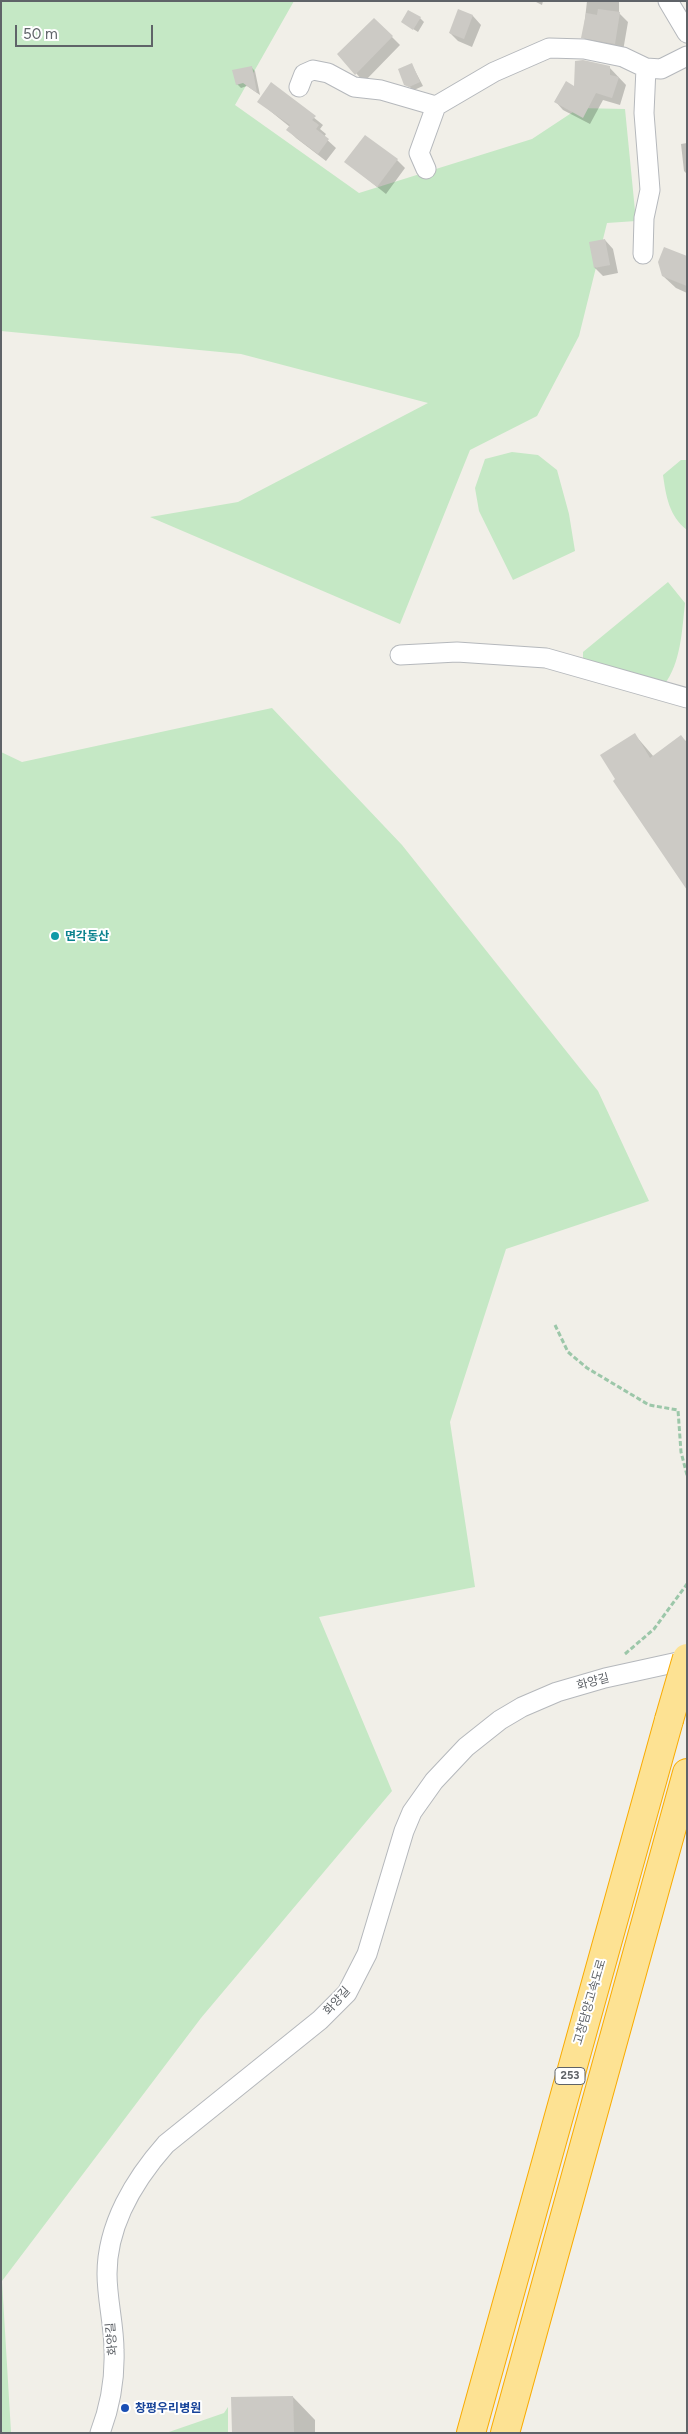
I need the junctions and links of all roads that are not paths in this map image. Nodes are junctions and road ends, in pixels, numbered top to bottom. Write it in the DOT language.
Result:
graph roads {
  1 [pos="668,1"];
  2 [pos="687,33"];
  3 [pos="687,56"];
  4 [pos="646,68"];
  5 [pos="299,87"];
  6 [pos="436,106"];
  7 [pos="426,169"];
  8 [pos="643,254"];
  9 [pos="400,655"];
  10 [pos="687,698"];
  11 [pos="687,1659"];
  12 [pos="687,1774"];
  13 [pos="100,2433"];
  14 [pos="471,2433"];
  15 [pos="505,2433"];
  1 -- 2 [label="street"];
  3 -- 4 [label="street"];
  4 -- 6 [label="street"];
  4 -- 8 [label="street"];
  5 -- 6 [label="street"];
  6 -- 7 [label="street"];
  9 -- 10 [label="street"];
  11 -- 13 [label="street, 화양길"];
  11 -- 14 [label="highway, 고창담양고속도로 / 253, bridge"];
  12 -- 15 [label="highway, 253"];
}
